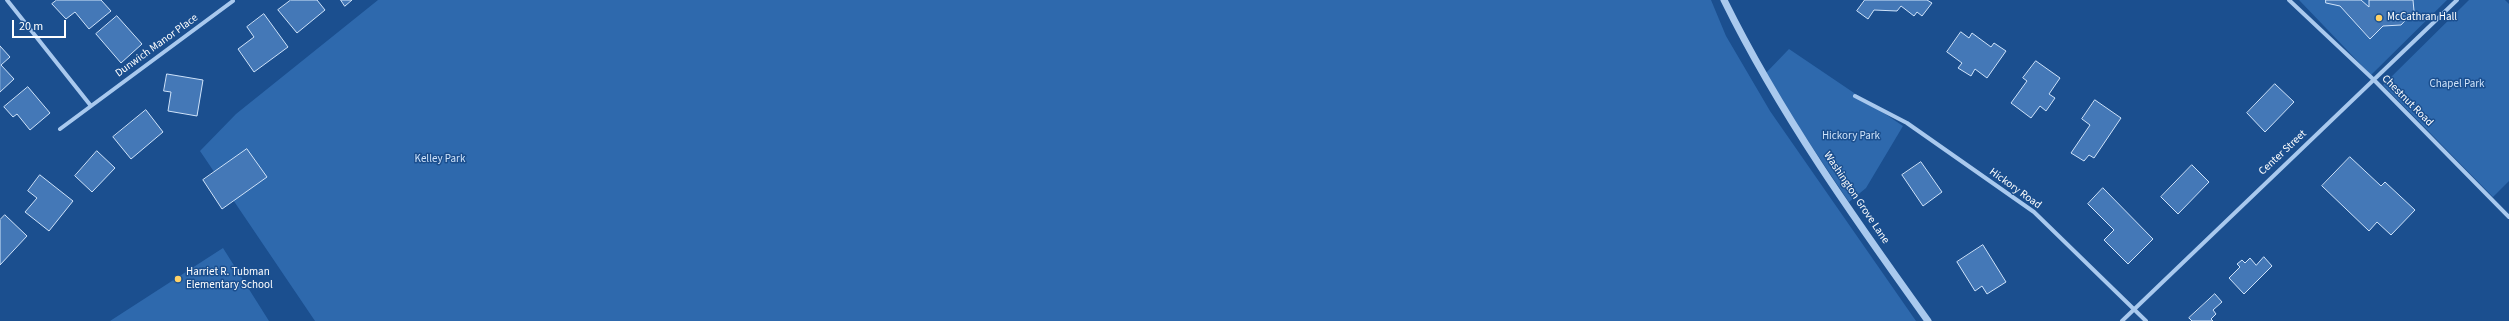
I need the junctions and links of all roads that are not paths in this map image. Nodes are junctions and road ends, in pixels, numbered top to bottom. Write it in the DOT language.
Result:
graph roads {
  1 [pos="7,0"];
  2 [pos="1724,0"];
  3 [pos="2289,0"];
  4 [pos="2457,0"];
  5 [pos="233,2"];
  6 [pos="2374,80"];
  7 [pos="1855,96"];
  8 [pos="91,106"];
  9 [pos="60,129"];
  10 [pos="2509,217"];
  11 [pos="2134,310"];
  12 [pos="1928,321"];
  13 [pos="2122,321"];
  14 [pos="2146,321"];
  1 -- 8 [label="street"];
  2 -- 12 [label="street, Washington Grove Lane"];
  3 -- 6 [label="street, Chestnut Road"];
  4 -- 6 [label="street, Center Street"];
  5 -- 8 [label="street, Dunwich Manor Place"];
  6 -- 10 [label="street, Chestnut Road"];
  6 -- 11 [label="street, Center Street"];
  7 -- 11 [label="street, Hickory Road"];
  8 -- 9 [label="street, Dunwich Manor Place"];
  11 -- 13 [label="street, Center Street"];
  11 -- 14 [label="street, Hickory Road"];
}
